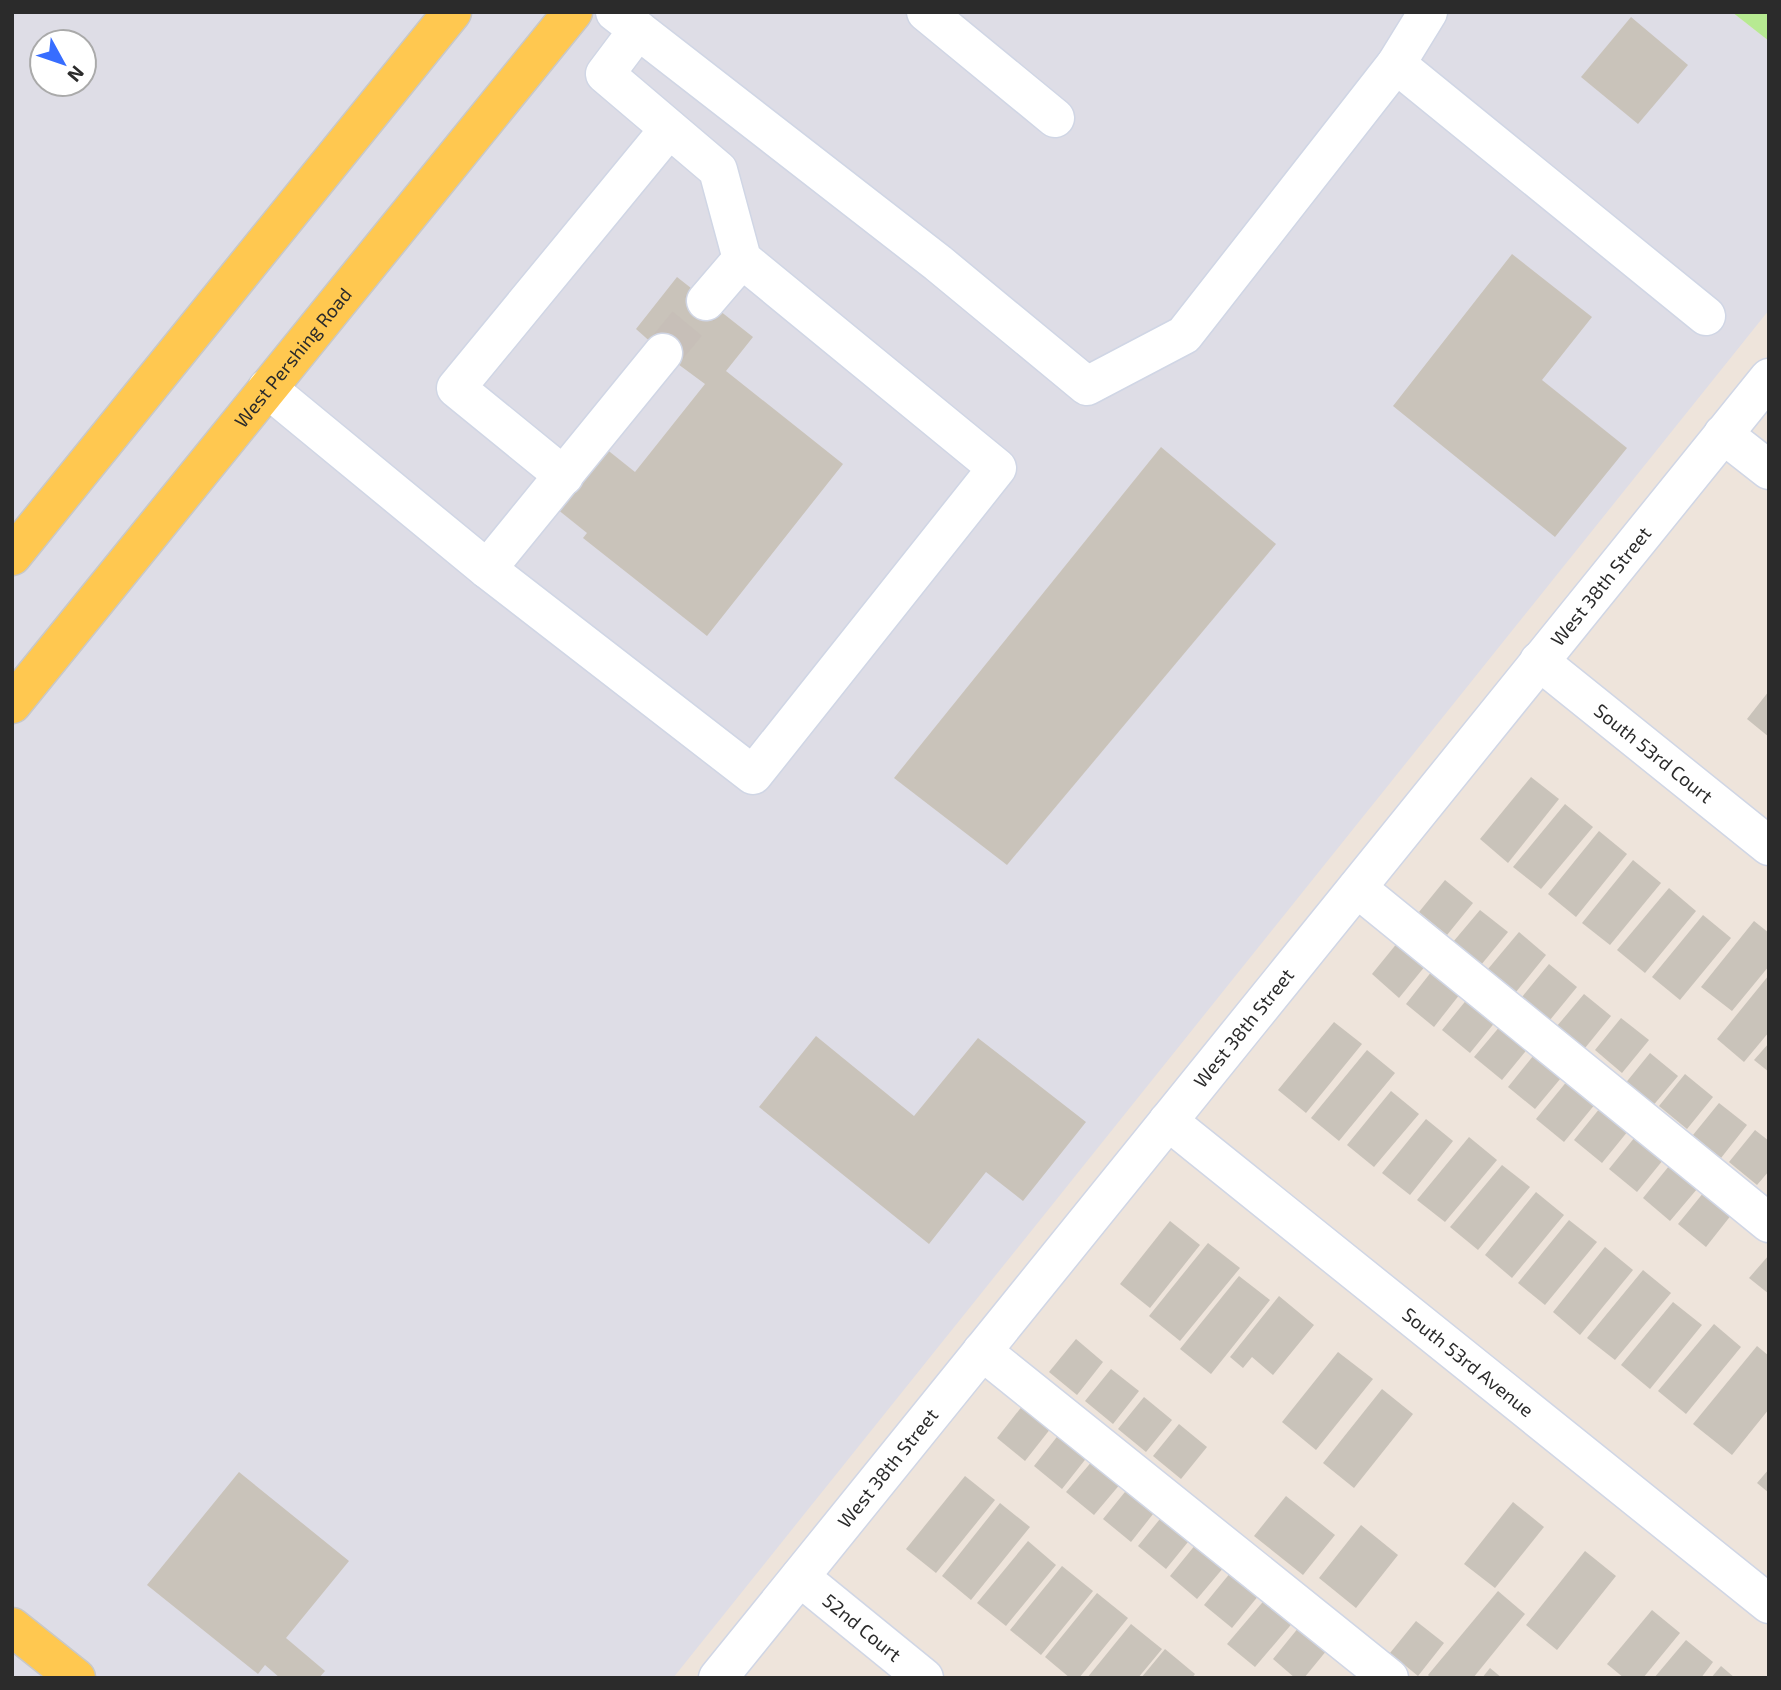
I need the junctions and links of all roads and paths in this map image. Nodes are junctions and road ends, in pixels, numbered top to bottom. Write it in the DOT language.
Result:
graph roads {
  1 [pos="452,12"];
  2 [pos="573,12"];
  3 [pos="926,12"];
  4 [pos="1428,12"];
  5 [pos="627,21"];
  6 [pos="1396,64"];
  7 [pos="1055,118"];
  8 [pos="669,129"];
  9 [pos="742,259"];
  10 [pos="706,301"];
  11 [pos="1706,316"];
  12 [pos="663,353"];
  13 [pos="1769,378"];
  14 [pos="267,388"];
  15 [pos="1723,434"];
  16 [pos="1769,470"];
  17 [pos="564,476"];
  18 [pos="12,556"];
  19 [pos="487,569"];
  20 [pos="1539,662"];
  21 [pos="12,704"];
  22 [pos="1769,846"];
  23 [pos="1357,888"];
  24 [pos="1168,1121"];
  25 [pos="1769,1223"];
  26 [pos="982,1351"];
  27 [pos="800,1577"];
  28 [pos="1769,1604"];
  29 [pos="12,1627"];
  30 [pos="76,1678"];
  31 [pos="718,1678"];
  32 [pos="924,1678"];
  33 [pos="1389,1678"];
  1 -- 18 [label="main road"];
  2 -- 14 [label="main road, West Pershing Road"];
  3 -- 7 [label="street"];
  4 -- 6 [label="street"];
  5 -- 6 [label="street"];
  5 -- 8 [label="street"];
  6 -- 11 [label="street"];
  8 -- 9 [label="street"];
  8 -- 17 [label="street"];
  9 -- 10 [label="street"];
  9 -- 19 [label="street"];
  12 -- 17 [label="street"];
  13 -- 15 [label="street, West 38th Street"];
  14 -- 19 [label="street"];
  14 -- 21 [label="main road, West Pershing Road"];
  15 -- 16 [label="street"];
  15 -- 20 [label="street, West 38th Street"];
  17 -- 19 [label="street"];
  20 -- 22 [label="street, South 53rd Court"];
  20 -- 23 [label="street, West 38th Street"];
  23 -- 24 [label="street, West 38th Street"];
  23 -- 25 [label="street"];
  24 -- 26 [label="street, West 38th Street"];
  24 -- 28 [label="street, South 53rd Avenue"];
  26 -- 27 [label="street, West 38th Street"];
  26 -- 33 [label="street"];
  27 -- 31 [label="street, West 38th Street"];
  27 -- 32 [label="street, 52nd Court"];
  29 -- 30 [label="main road"];
}
